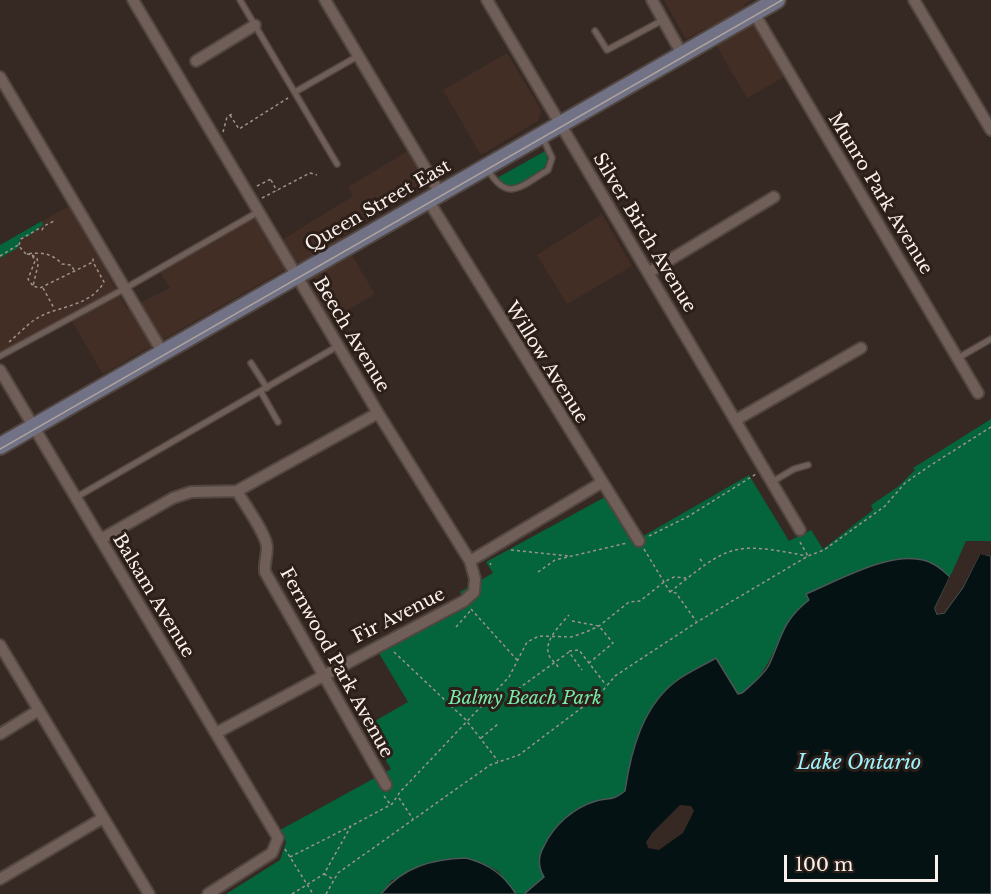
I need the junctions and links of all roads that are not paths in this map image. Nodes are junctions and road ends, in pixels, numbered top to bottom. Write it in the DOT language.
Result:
graph roads {
  1 [pos="147,0"];
  2 [pos="240,0"];
  3 [pos="325,0"];
  4 [pos="487,0"];
  5 [pos="652,0"];
  6 [pos="777,0"];
  7 [pos="914,0"];
  8 [pos="135,3"];
  9 [pos="754,13"];
  10 [pos="663,20"];
  11 [pos="255,25"];
  12 [pos="595,31"];
  13 [pos="682,54"];
  14 [pos="358,56"];
  15 [pos="196,61"];
  16 [pos="0,77"];
  17 [pos="295,92"];
  18 [pos="560,124"];
  19 [pos="991,130"];
  20 [pos="541,135"];
  21 [pos="337,164"];
  22 [pos="486,166"];
  23 [pos="434,196"];
  24 [pos="774,197"];
  25 [pos="258,213"];
  26 [pos="648,273"];
  27 [pos="297,276"];
  28 [pos="124,289"];
  29 [pos="991,339"];
  30 [pos="338,346"];
  31 [pos="861,348"];
  32 [pos="163,353"];
  33 [pos="0,356"];
  34 [pos="958,358"];
  35 [pos="251,363"];
  36 [pos="0,370"];
  37 [pos="267,388"];
  38 [pos="261,392"];
  39 [pos="978,393"];
  40 [pos="378,413"];
  41 [pos="736,420"];
  42 [pos="278,422"];
  43 [pos="33,428"];
  44 [pos="0,446"];
  45 [pos="808,465"];
  46 [pos="772,482"];
  47 [pos="601,483"];
  48 [pos="237,491"];
  49 [pos="75,498"];
  50 [pos="800,530"];
  51 [pos="101,539"];
  52 [pos="639,541"];
  53 [pos="470,561"];
  54 [pos="0,645"];
  55 [pos="321,675"];
  56 [pos="39,710"];
  57 [pos="216,733"];
  58 [pos="0,734"];
  59 [pos="386,785"];
  60 [pos="104,818"];
  61 [pos="0,879"];
  62 [pos="149,894"];
  63 [pos="208,894"];
  1 -- 8 [label="street"];
  2 -- 11 [label="lane"];
  3 -- 14 [label="street, Willow Avenue"];
  4 -- 18 [label="street, Silver Birch Avenue"];
  5 -- 10 [label="street"];
  6 -- 9 [label="main road, Queen Street East"];
  7 -- 19 [label="street"];
  8 -- 25 [label="street, Beech Avenue"];
  9 -- 13 [label="main road, Queen Street East"];
  9 -- 34 [label="street, Munro Park Avenue"];
  10 -- 12 [label="lane"];
  10 -- 13 [label="street"];
  11 -- 15 [label="street"];
  11 -- 17 [label="lane"];
  13 -- 18 [label="main road, Queen Street East"];
  14 -- 17 [label="lane"];
  14 -- 23 [label="street, Willow Avenue"];
  16 -- 28 [label="street"];
  17 -- 21 [label="lane"];
  18 -- 20 [label="main road, Queen Street East"];
  18 -- 26 [label="street, Silver Birch Avenue"];
  20 -- 22 [label="main road, Queen Street East"];
  20 -- 22 [label="lane"];
  22 -- 23 [label="main road, Queen Street East"];
  23 -- 27 [label="main road, Queen Street East"];
  23 -- 47 [label="street, Willow Avenue"];
  24 -- 26 [label="street"];
  25 -- 27 [label="street, Beech Avenue"];
  25 -- 28 [label="lane"];
  26 -- 41 [label="street, Silver Birch Avenue"];
  27 -- 30 [label="street, Beech Avenue"];
  27 -- 32 [label="main road, Queen Street East"];
  28 -- 32 [label="street"];
  28 -- 33 [label="lane"];
  29 -- 34 [label="lane"];
  30 -- 37 [label="lane"];
  30 -- 40 [label="street, Beech Avenue"];
  31 -- 41 [label="street"];
  32 -- 43 [label="main road, Queen Street East"];
  34 -- 39 [label="street, Munro Park Avenue"];
  35 -- 37 [label="lane"];
  36 -- 43 [label="street, Balsam Avenue"];
  37 -- 38 [label="lane"];
  38 -- 42 [label="lane"];
  38 -- 49 [label="lane"];
  40 -- 48 [label="street"];
  40 -- 53 [label="street, Beech Avenue"];
  41 -- 46 [label="street, Silver Birch Avenue"];
  43 -- 44 [label="main road, Queen Street East"];
  43 -- 49 [label="street, Balsam Avenue"];
  45 -- 46 [label="lane"];
  46 -- 50 [label="street, Silver Birch Avenue"];
  47 -- 52 [label="street, Willow Avenue"];
  47 -- 53 [label="street"];
  48 -- 51 [label="street"];
  48 -- 55 [label="street, Fernwood Park Avenue"];
  49 -- 51 [label="street, Balsam Avenue"];
  51 -- 57 [label="street, Balsam Avenue"];
  53 -- 55 [label="street, Fir Avenue"];
  54 -- 56 [label="street"];
  55 -- 57 [label="street, Fir Avenue"];
  55 -- 59 [label="street, Fernwood Park Avenue"];
  56 -- 58 [label="street"];
  56 -- 60 [label="street"];
  57 -- 63 [label="street, Balsam Avenue"];
  60 -- 61 [label="street"];
  60 -- 62 [label="street"];
}
